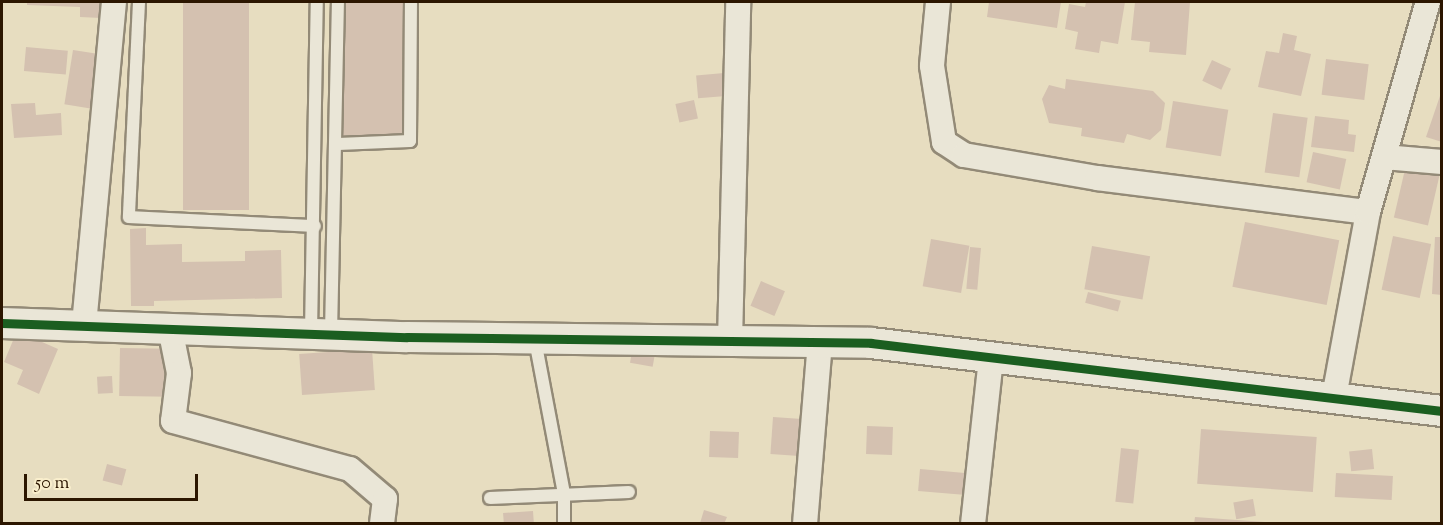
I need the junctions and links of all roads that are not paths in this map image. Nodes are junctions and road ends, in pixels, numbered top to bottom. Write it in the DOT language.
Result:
graph roads {
  1 [pos="114,2"];
  2 [pos="139,2"];
  3 [pos="318,2"];
  4 [pos="338,2"];
  5 [pos="411,2"];
  6 [pos="738,2"];
  7 [pos="938,2"];
  8 [pos="1428,2"];
  9 [pos="338,144"];
  10 [pos="1384,157"];
  11 [pos="1442,162"];
  12 [pos="1368,212"];
  13 [pos="315,226"];
  14 [pos="2,323"];
  15 [pos="84,326"];
  16 [pos="170,328"];
  17 [pos="321,332"];
  18 [pos="535,338"];
  19 [pos="730,341"];
  20 [pos="820,342"];
  21 [pos="991,357"];
  22 [pos="1334,398"];
  23 [pos="1442,411"];
  24 [pos="629,492"];
  25 [pos="564,494"];
  26 [pos="490,498"];
  27 [pos="382,524"];
  28 [pos="564,524"];
  29 [pos="805,524"];
  30 [pos="973,524"];
  1 -- 15 [label="street"];
  2 -- 13 [label="lane"];
  3 -- 13 [label="lane"];
  4 -- 9 [label="lane"];
  5 -- 9 [label="lane"];
  6 -- 19 [label="street"];
  7 -- 12 [label="street"];
  8 -- 10 [label="street"];
  9 -- 17 [label="lane"];
  10 -- 11 [label="street"];
  10 -- 12 [label="street"];
  12 -- 22 [label="street"];
  13 -- 17 [label="lane"];
  14 -- 15 [label="street"];
  15 -- 16 [label="street"];
  16 -- 17 [label="street"];
  16 -- 27 [label="street"];
  17 -- 18 [label="street"];
  18 -- 19 [label="street"];
  18 -- 25 [label="lane"];
  19 -- 20 [label="street"];
  20 -- 21 [label="street"];
  20 -- 29 [label="street"];
  21 -- 22 [label="street"];
  21 -- 30 [label="street"];
  22 -- 23 [label="street"];
  24 -- 25 [label="lane"];
  25 -- 26 [label="lane"];
  25 -- 28 [label="lane"];
}
